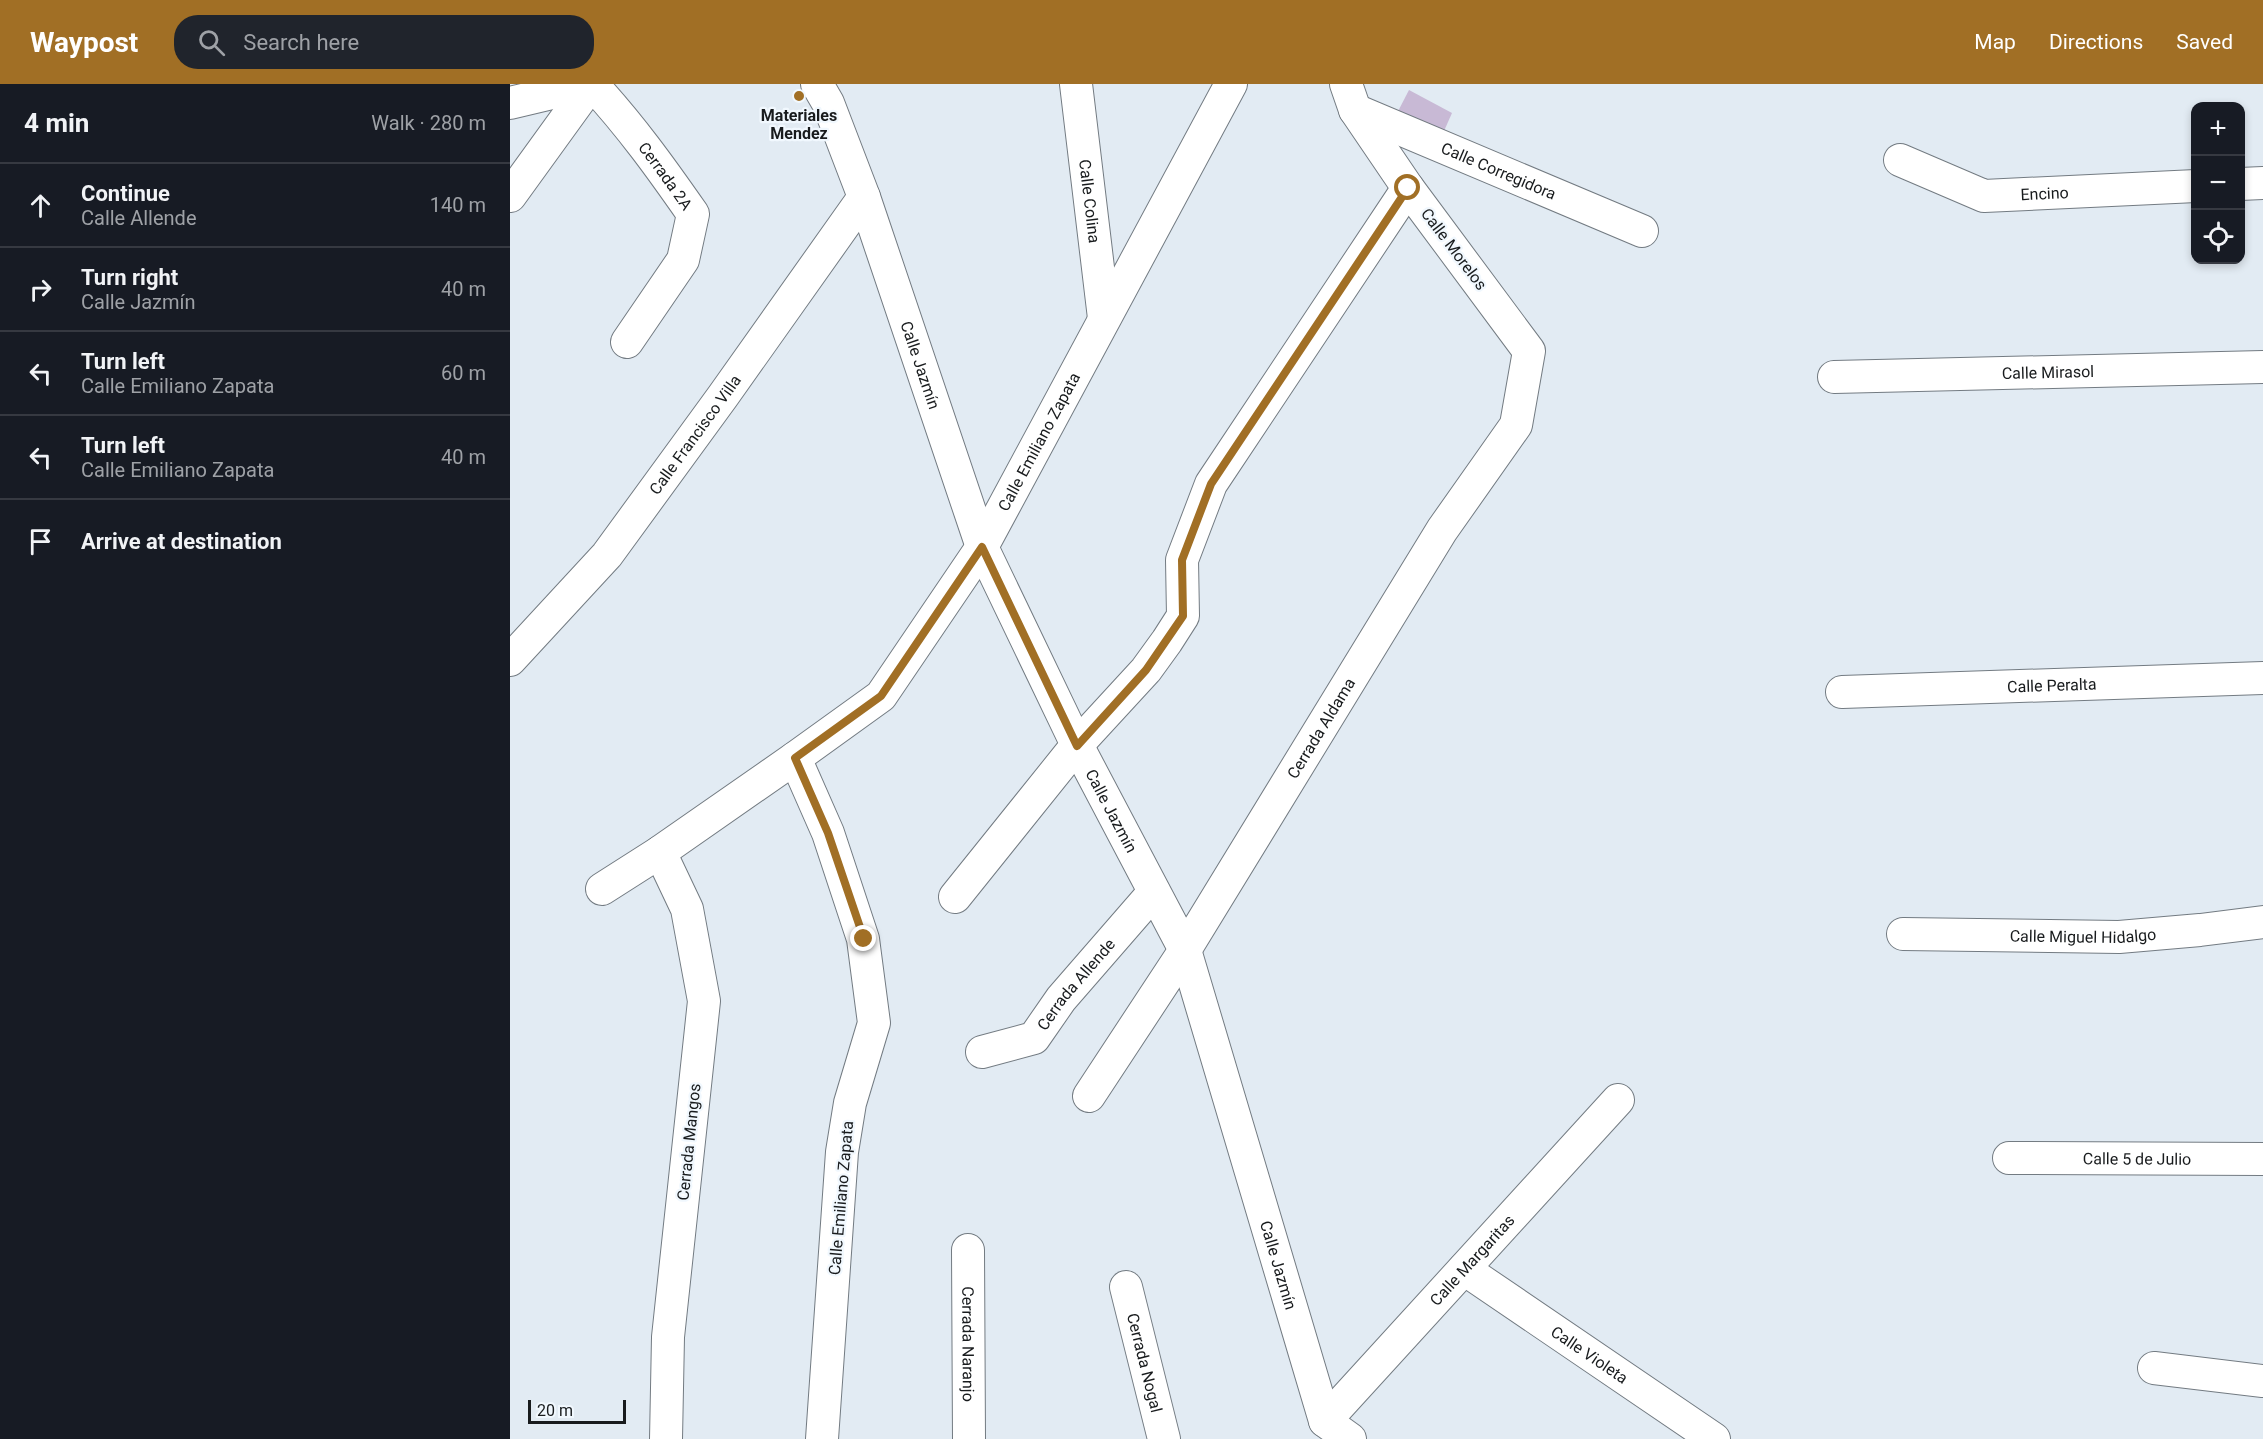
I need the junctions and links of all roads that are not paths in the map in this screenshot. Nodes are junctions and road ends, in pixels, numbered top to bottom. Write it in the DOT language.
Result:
graph roads {
  1 [pos="591,84"];
  2 [pos="817,84"];
  3 [pos="1076,84"];
  4 [pos="1231,84"];
  5 [pos="1350,97"];
  6 [pos="510,103"];
  7 [pos="1900,160"];
  8 [pos="2263,183"];
  9 [pos="2245,184"];
  10 [pos="2191,186"];
  11 [pos="1408,188"];
  12 [pos="510,196"];
  13 [pos="864,197"];
  14 [pos="1642,231"];
  15 [pos="1104,318"];
  16 [pos="627,342"];
  17 [pos="1529,351"];
  18 [pos="2263,367"];
  19 [pos="1834,377"];
  20 [pos="982,547"];
  21 [pos="510,660"];
  22 [pos="2263,678"];
  23 [pos="1842,692"];
  24 [pos="1077,746"];
  25 [pos="795,758"];
  26 [pos="660,852"];
  27 [pos="602,889"];
  28 [pos="1154,892"];
  29 [pos="955,897"];
  30 [pos="2263,922"];
  31 [pos="1903,934"];
  32 [pos="1185,950"];
  33 [pos="982,1052"];
  34 [pos="1089,1096"];
  35 [pos="1618,1100"];
  36 [pos="2008,1158"];
  37 [pos="2263,1159"];
  38 [pos="968,1250"];
  39 [pos="1464,1269"];
  40 [pos="1126,1287"];
  41 [pos="2154,1368"];
  42 [pos="2263,1381"];
  43 [pos="1337,1430"];
  44 [pos="666,1439"];
  45 [pos="822,1439"];
  46 [pos="969,1439"];
  47 [pos="1164,1439"];
  48 [pos="1714,1439"];
  1 -- 6 [label="street"];
  1 -- 12 [label="street"];
  1 -- 16 [label="street, Cerrada 2A"];
  2 -- 13 [label="street, Calle Jazmín"];
  3 -- 15 [label="street, Calle Colina"];
  4 -- 15 [label="street, Calle Emiliano Zapata"];
  5 -- 11 [label="street, Calle Morelos"];
  5 -- 14 [label="street, Calle Corregidora"];
  7 -- 10 [label="street, Encino"];
  8 -- 9 [label="street"];
  11 -- 17 [label="street, Calle Morelos"];
  11 -- 24 [label="street"];
  13 -- 20 [label="street, Calle Jazmín"];
  13 -- 21 [label="street, Calle Francisco Villa"];
  15 -- 20 [label="street, Calle Emiliano Zapata"];
  17 -- 32 [label="street, Cerrada Aldama"];
  18 -- 19 [label="street, Calle Mirasol"];
  20 -- 24 [label="street, Calle Jazmín"];
  20 -- 25 [label="street, Calle Emiliano Zapata"];
  22 -- 23 [label="street, Calle Peralta"];
  24 -- 28 [label="street, Calle Jazmín"];
  24 -- 29 [label="street"];
  25 -- 26 [label="street, Calle Emiliano Zapata"];
  25 -- 45 [label="street, Calle Emiliano Zapata"];
  26 -- 27 [label="street, Calle Emiliano Zapata"];
  26 -- 44 [label="street, Cerrada Mangos"];
  28 -- 32 [label="street, Calle Jazmín"];
  28 -- 33 [label="street, Cerrada Allende"];
  30 -- 31 [label="street, Calle Miguel Hidalgo"];
  32 -- 34 [label="street, Cerrada Aldama"];
  32 -- 43 [label="street, Calle Jazmín"];
  35 -- 39 [label="street, Calle Margaritas"];
  36 -- 37 [label="street, Calle 5 de Julio"];
  38 -- 46 [label="street, Cerrada Naranjo"];
  39 -- 43 [label="street, Calle Margaritas"];
  39 -- 48 [label="street, Calle Violeta"];
  40 -- 47 [label="street, Cerrada Nogal"];
  41 -- 42 [label="street"];
}
